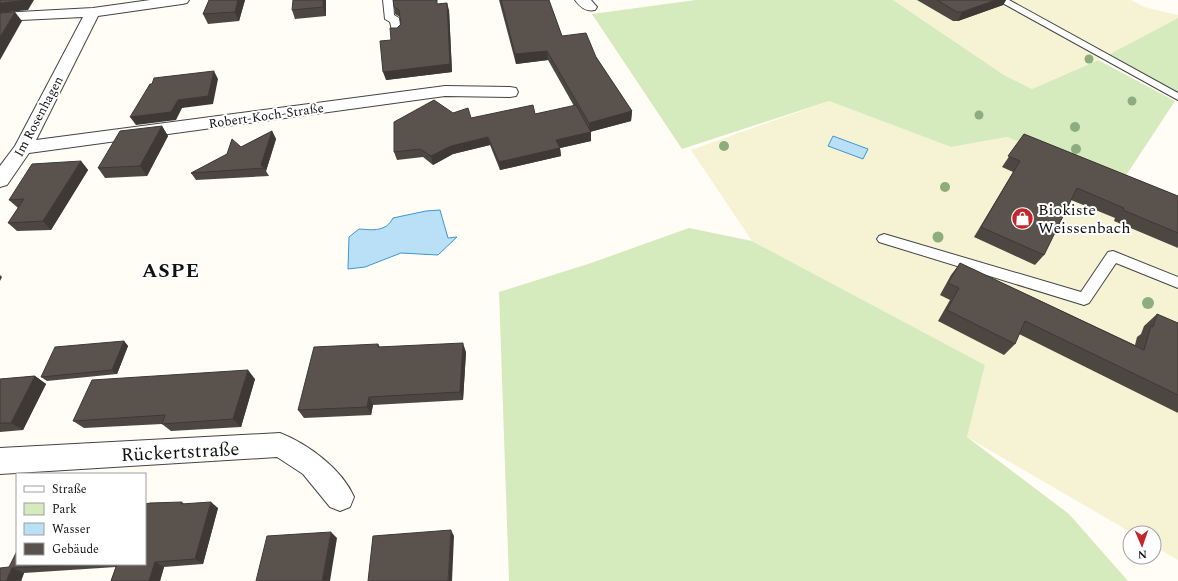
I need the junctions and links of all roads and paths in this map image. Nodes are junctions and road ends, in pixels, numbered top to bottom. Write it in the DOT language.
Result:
graph roads {
  1 [pos="182,0"];
  2 [pos="388,0"];
  3 [pos="1002,0"];
  4 [pos="93,12"];
  5 [pos="0,17"];
  6 [pos="396,32"];
  7 [pos="510,92"];
  8 [pos="1178,97"];
  9 [pos="23,148"];
  10 [pos="0,180"];
  11 [pos="884,239"];
  12 [pos="1178,283"];
  13 [pos="0,462"];
  14 [pos="340,497"];
  1 -- 4 [label="street"];
  2 -- 6 [label="lane"];
  3 -- 8 [label="lane"];
  4 -- 5 [label="street"];
  4 -- 9 [label="street, Im Rosenhagen"];
  7 -- 9 [label="street, Robert-Koch-Straße"];
  9 -- 10 [label="street, Im Rosenhagen"];
  11 -- 12 [label="lane"];
  13 -- 14 [label="street, Rückertstraße"];
}
